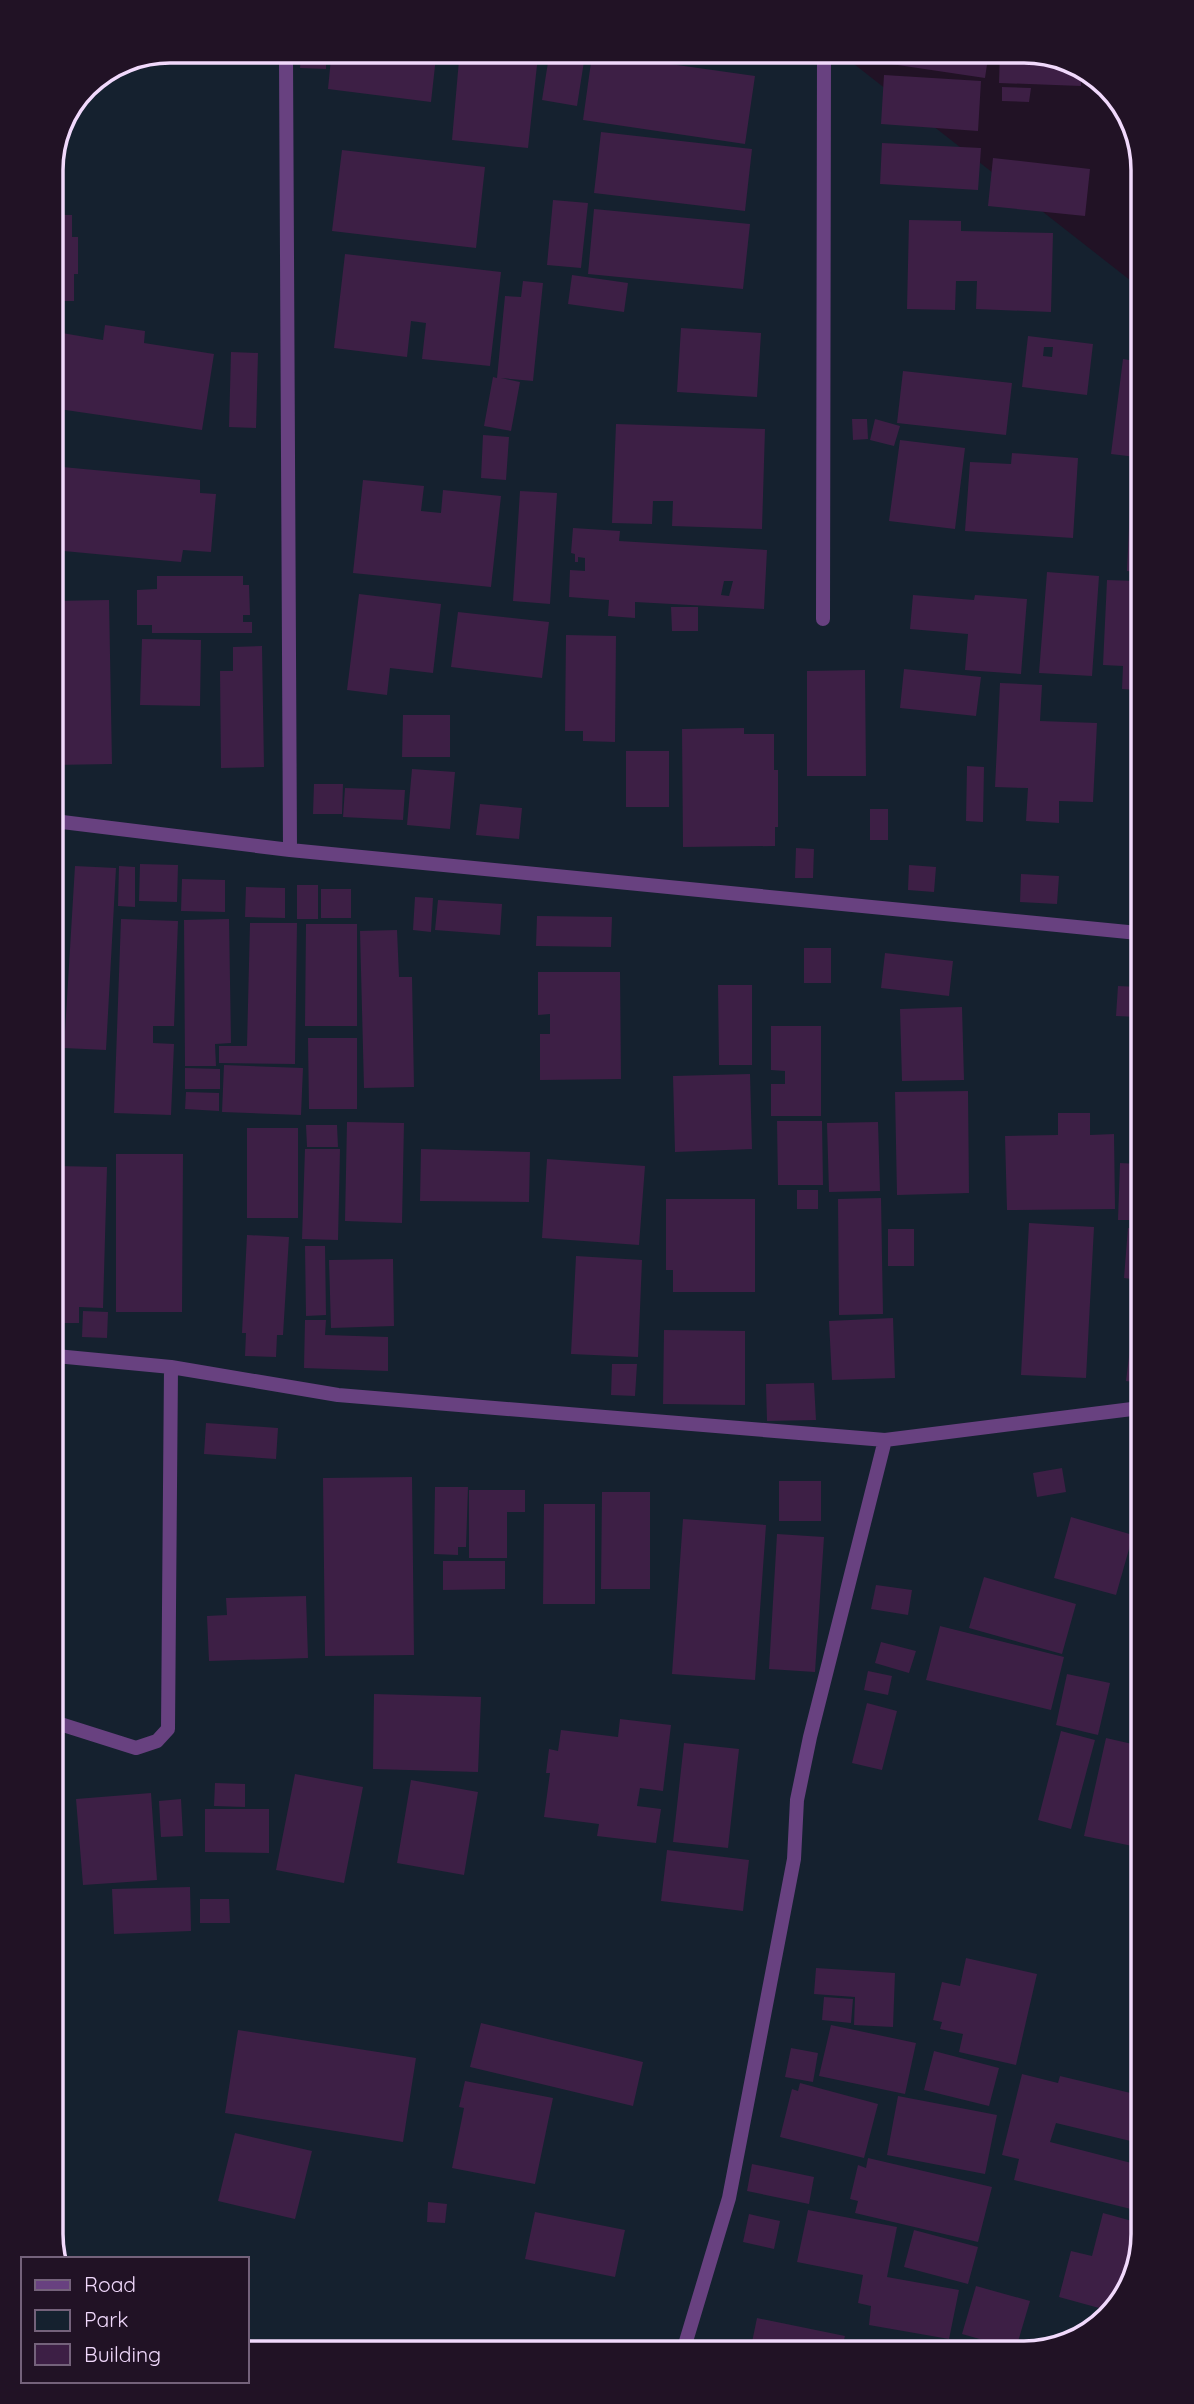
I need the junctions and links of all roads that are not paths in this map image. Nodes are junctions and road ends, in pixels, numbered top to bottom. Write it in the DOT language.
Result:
graph roads {
  1 [pos="286,63"];
  2 [pos="824,63"];
  3 [pos="823,619"];
  4 [pos="63,822"];
  5 [pos="290,850"];
  6 [pos="1131,932"];
  7 [pos="63,1357"];
  8 [pos="171,1367"];
  9 [pos="1131,1409"];
  10 [pos="885,1440"];
  11 [pos="63,1725"];
  12 [pos="686,2341"];
  1 -- 5 [label="street"];
  2 -- 3 [label="street"];
  4 -- 5 [label="street"];
  5 -- 6 [label="street"];
  7 -- 8 [label="street"];
  8 -- 10 [label="street"];
  8 -- 11 [label="street"];
  9 -- 10 [label="street"];
  10 -- 12 [label="street"];
}
